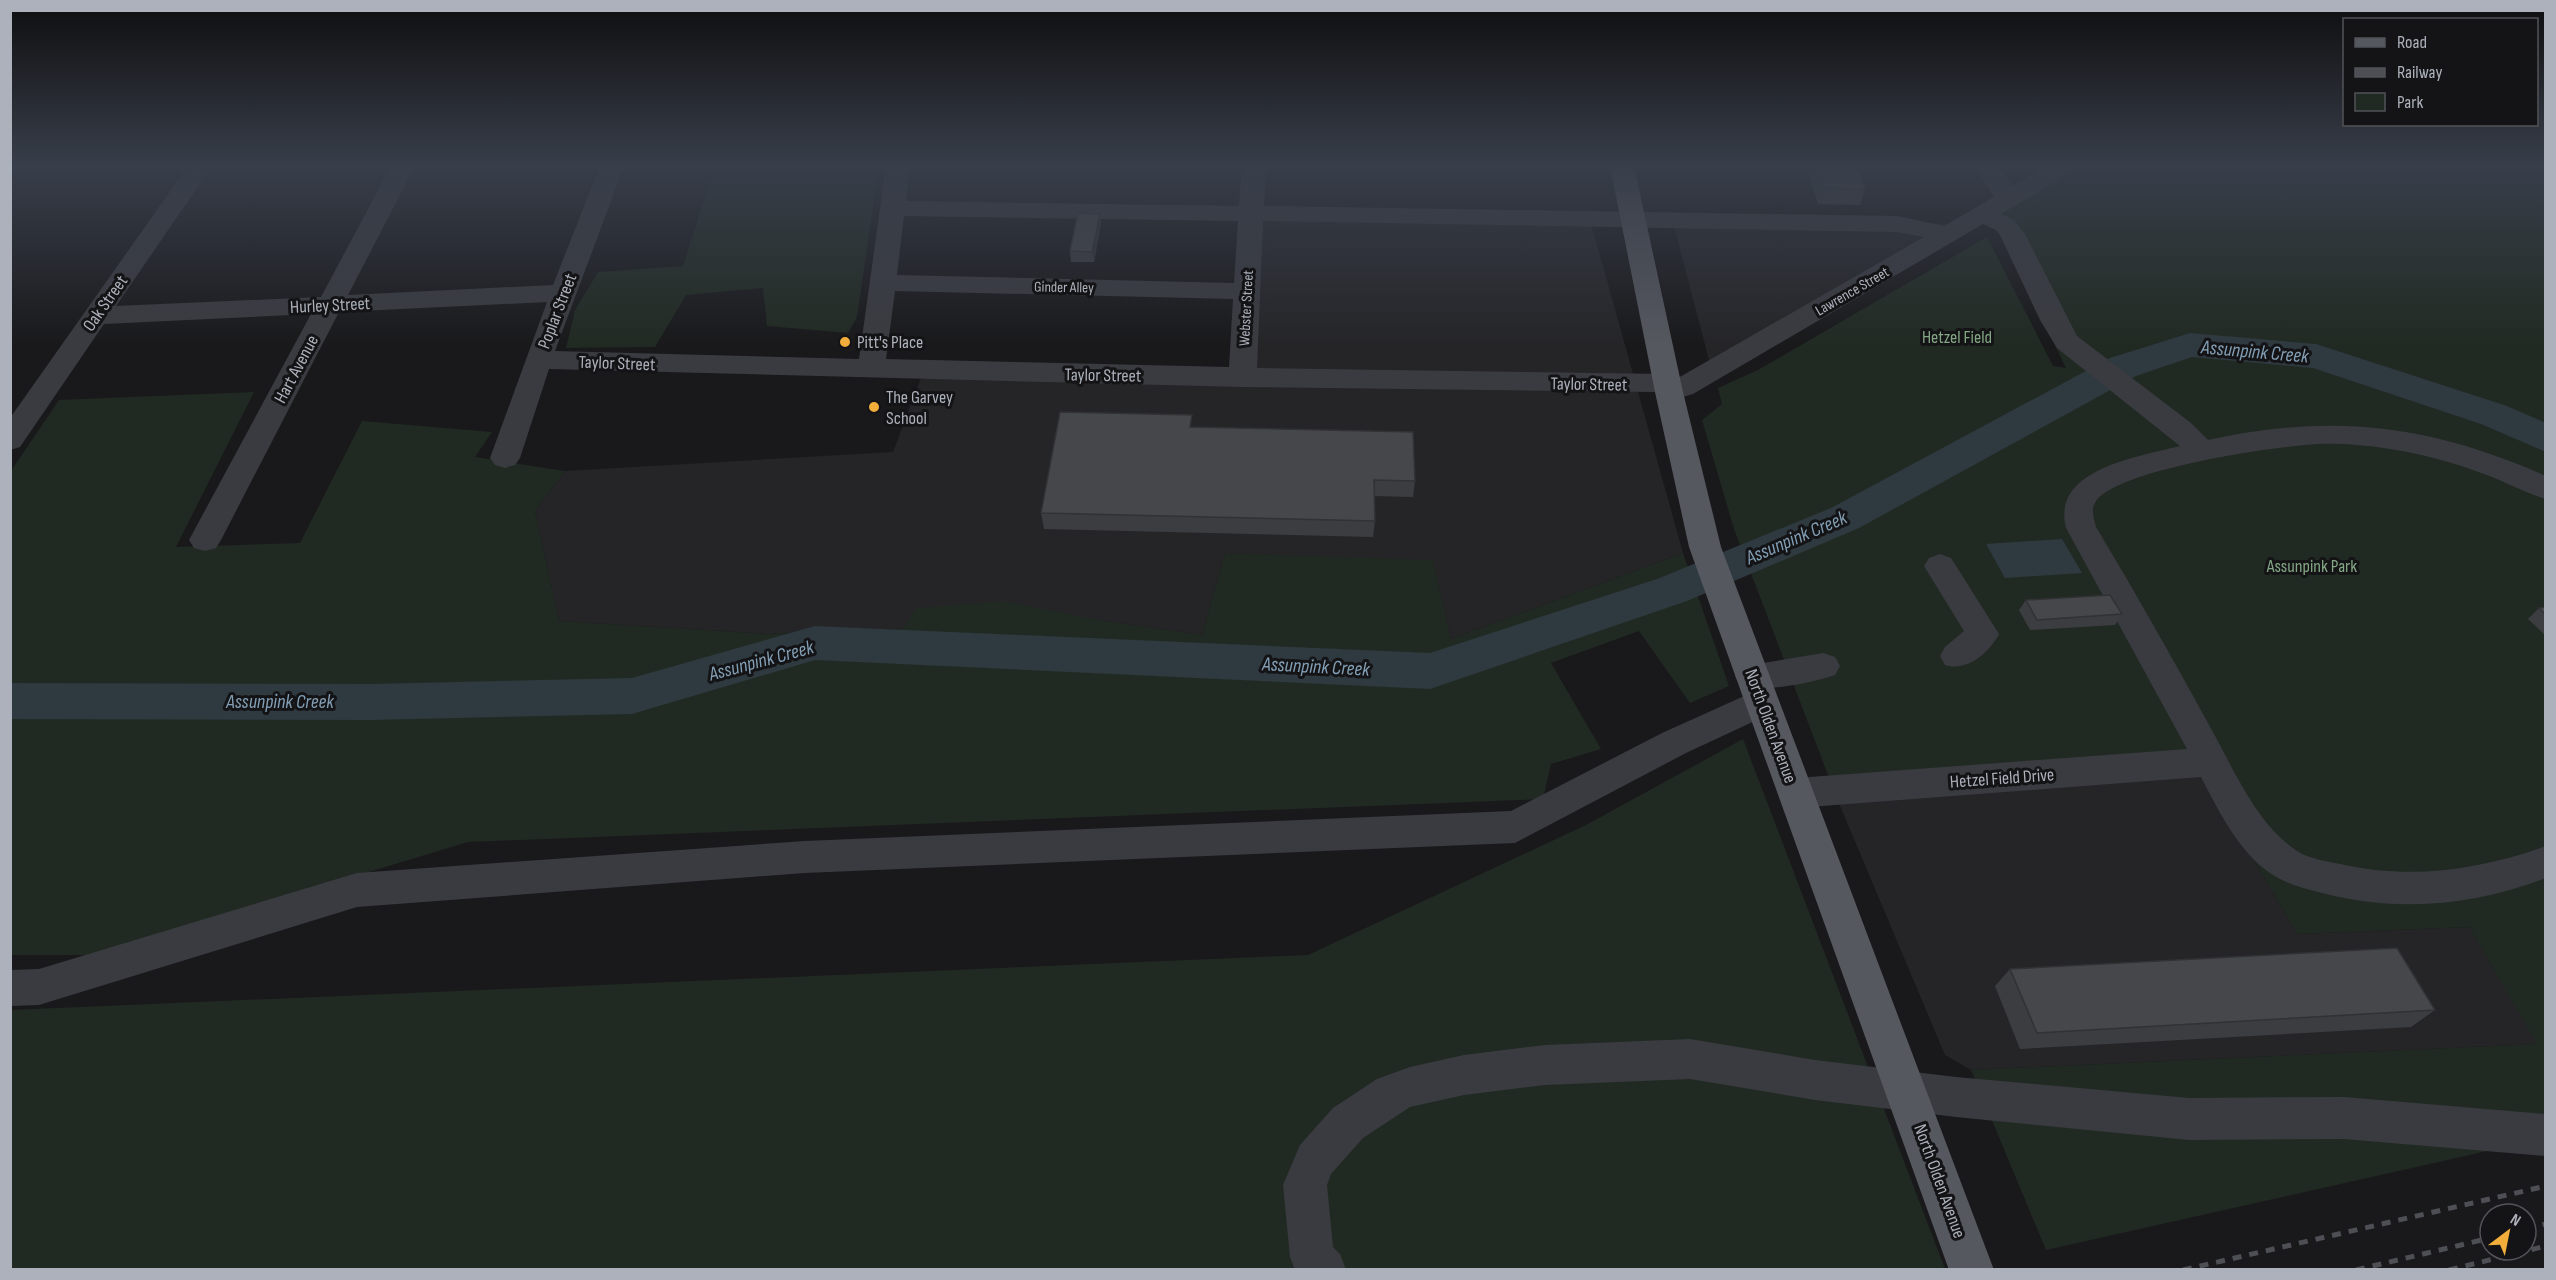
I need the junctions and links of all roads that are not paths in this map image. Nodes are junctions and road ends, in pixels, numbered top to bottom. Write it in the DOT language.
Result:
graph roads {
  1 [pos="159,226"];
  2 [pos="372,226"];
  3 [pos="589,226"];
  4 [pos="890,226"];
  5 [pos="1250,226"];
  6 [pos="1634,226"];
  7 [pos="1906,226"];
  8 [pos="1961,226"];
  9 [pos="2006,226"];
  10 [pos="1947,234"];
  11 [pos="883,283"];
  12 [pos="1246,291"];
  13 [pos="564,293"];
  14 [pos="330,305"];
  15 [pos="96,316"];
  16 [pos="538,360"];
  17 [pos="871,370"];
  18 [pos="1242,378"];
  19 [pos="1668,387"];
  20 [pos="10,440"];
  21 [pos="2201,451"];
  22 [pos="505,458"];
  23 [pos="2546,488"];
  24 [pos="206,540"];
  25 [pos="1940,567"];
  26 [pos="1957,656"];
  27 [pos="1823,666"];
  28 [pos="1757,689"];
  29 [pos="2209,762"];
  30 [pos="1796,793"];
  31 [pos="2546,862"];
  32 [pos="10,988"];
  33 [pos="2546,1135"];
  34 [pos="1324,1269"];
  35 [pos="1972,1269"];
  1 -- 15 [label="street, Oak Street"];
  2 -- 14 [label="street, Hart Avenue"];
  3 -- 13 [label="street, Poplar Street"];
  4 -- 11 [label="street"];
  5 -- 12 [label="street, Webster Street"];
  6 -- 19 [label="main road, North Olden Avenue"];
  7 -- 10 [label="street"];
  8 -- 10 [label="street, Lawrence Street"];
  9 -- 21 [label="street"];
  10 -- 19 [label="street, Lawrence Street"];
  11 -- 12 [label="street, Ginder Alley"];
  11 -- 17 [label="street"];
  12 -- 18 [label="street, Webster Street"];
  13 -- 14 [label="street, Hurley Street"];
  13 -- 16 [label="street, Poplar Street"];
  14 -- 15 [label="street, Hurley Street"];
  14 -- 24 [label="street, Hart Avenue"];
  15 -- 20 [label="street, Oak Street"];
  16 -- 17 [label="street, Taylor Street"];
  16 -- 22 [label="street, Poplar Street"];
  17 -- 18 [label="street, Taylor Street"];
  18 -- 19 [label="street, Taylor Street"];
  19 -- 28 [label="main road, North Olden Avenue"];
  21 -- 23 [label="street"];
  21 -- 29 [label="street"];
  25 -- 26 [label="street"];
  27 -- 28 [label="street"];
  28 -- 30 [label="main road, North Olden Avenue"];
  28 -- 32 [label="street"];
  29 -- 30 [label="street, Hetzel Field Drive"];
  29 -- 31 [label="street"];
  30 -- 35 [label="main road, North Olden Avenue"];
  33 -- 34 [label="street"];
}
